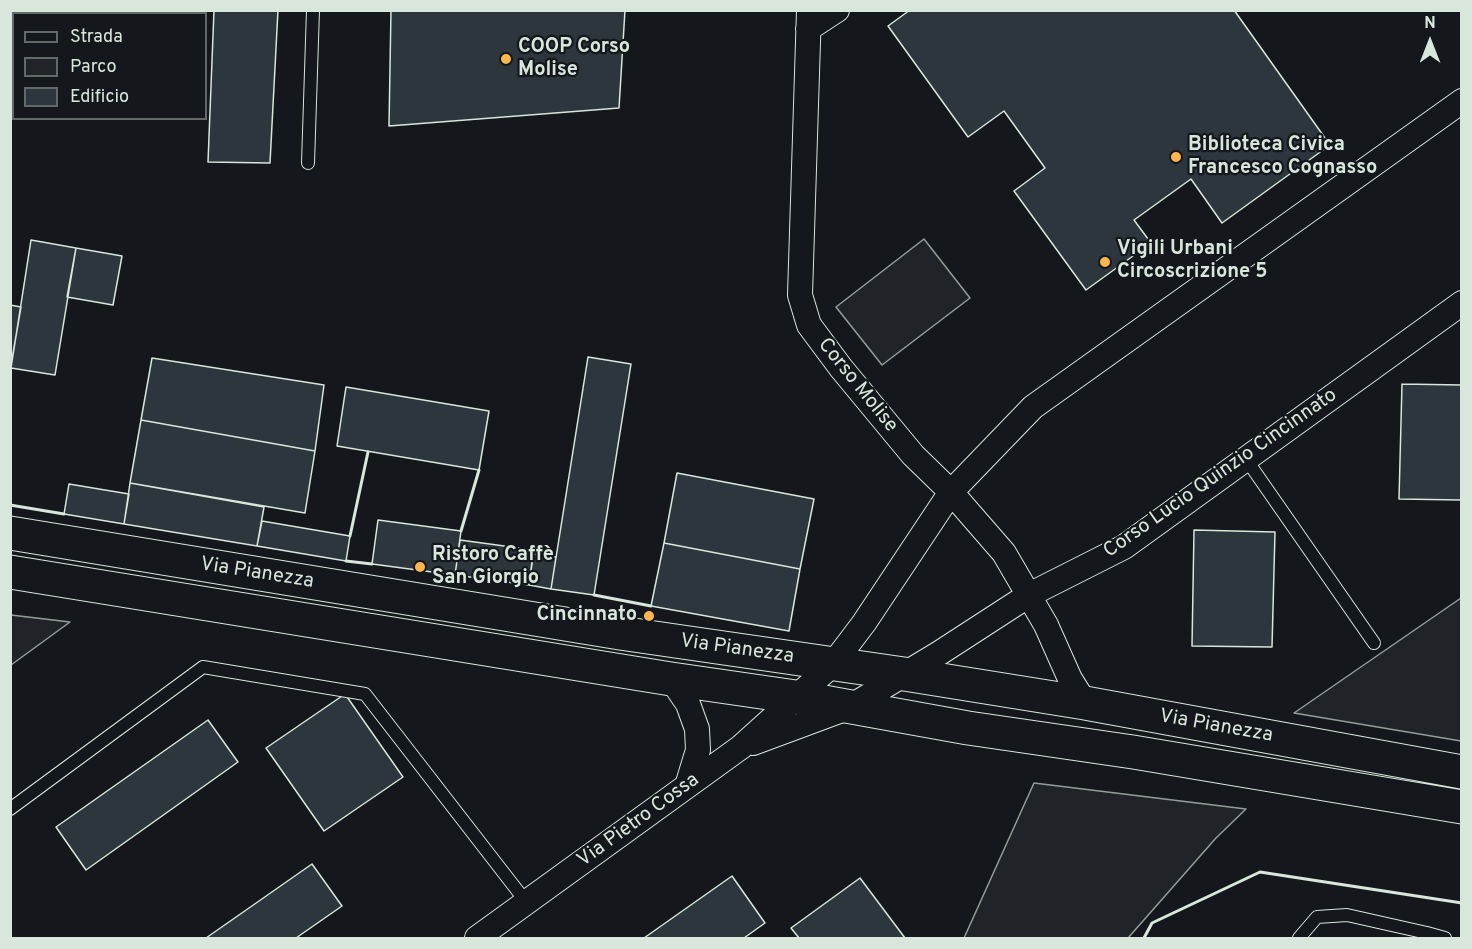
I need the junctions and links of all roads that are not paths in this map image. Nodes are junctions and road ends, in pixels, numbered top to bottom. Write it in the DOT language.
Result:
graph roads {
  1 [pos="313,10"];
  2 [pos="837,10"];
  3 [pos="809,20"];
  4 [pos="1461,101"];
  5 [pos="308,163"];
  6 [pos="1461,303"];
  7 [pos="1246,459"];
  8 [pos="951,492"];
  9 [pos="10,533"];
  10 [pos="115,551"];
  11 [pos="10,572"];
  12 [pos="107,589"];
  13 [pos="352,589"];
  14 [pos="1029,595"];
  15 [pos="344,626"];
  16 [pos="620,633"];
  17 [pos="1374,643"];
  18 [pos="833,664"];
  19 [pos="611,669"];
  20 [pos="904,674"];
  21 [pos="671,679"];
  22 [pos="796,697"];
  23 [pos="1085,703"];
  24 [pos="850,707"];
  25 [pos="741,747"];
  26 [pos="1461,772"];
  27 [pos="687,786"];
  28 [pos="1461,807"];
  29 [pos="10,809"];
  30 [pos="527,903"];
  31 [pos="477,939"];
  32 [pos="1299,939"];
  33 [pos="1445,939"];
  1 -- 5 [label="lane"];
  2 -- 3 [label="street"];
  3 -- 8 [label="street, Corso Molise"];
  4 -- 8 [label="street"];
  6 -- 7 [label="street, Corso Lucio Quinzio Cincinnato"];
  7 -- 14 [label="street, Corso Lucio Quinzio Cincinnato"];
  7 -- 17 [label="lane"];
  8 -- 14 [label="street, Corso Molise"];
  8 -- 18 [label="street"];
  9 -- 10 [label="street, Via Pianezza"];
  10 -- 12 [label="street"];
  10 -- 13 [label="street, Via Pianezza"];
  11 -- 12 [label="street, Via Pianezza"];
  12 -- 15 [label="street, Via Pianezza"];
  13 -- 15 [label="street"];
  13 -- 16 [label="street, Via Pianezza"];
  14 -- 20 [label="street, Corso Lucio Quinzio Cincinnato"];
  14 -- 23 [label="street, Corso Molise"];
  15 -- 19 [label="street, Via Pianezza"];
  16 -- 18 [label="street, Via Pianezza"];
  16 -- 19 [label="street"];
  18 -- 20 [label="street, Via Pianezza"];
  18 -- 22 [label="street"];
  19 -- 21 [label="street, Via Pianezza"];
  20 -- 23 [label="street, Via Pianezza"];
  20 -- 24 [label="street, Corso Lucio Quinzio Cincinnato"];
  21 -- 22 [label="street, Via Pianezza"];
  21 -- 27 [label="street"];
  22 -- 24 [label="street, Via Pianezza"];
  22 -- 25 [label="street, Via Pietro Cossa"];
  23 -- 26 [label="street, Via Pianezza"];
  24 -- 25 [label="street, Corso Lucio Quinzio Cincinnato"];
  24 -- 28 [label="street, Via Pianezza"];
  25 -- 27 [label="street, Via Pietro Cossa"];
  27 -- 30 [label="street, Via Pietro Cossa"];
  29 -- 30 [label="lane"];
  30 -- 31 [label="street, Via Pietro Cossa"];
  32 -- 33 [label="lane"];
}
